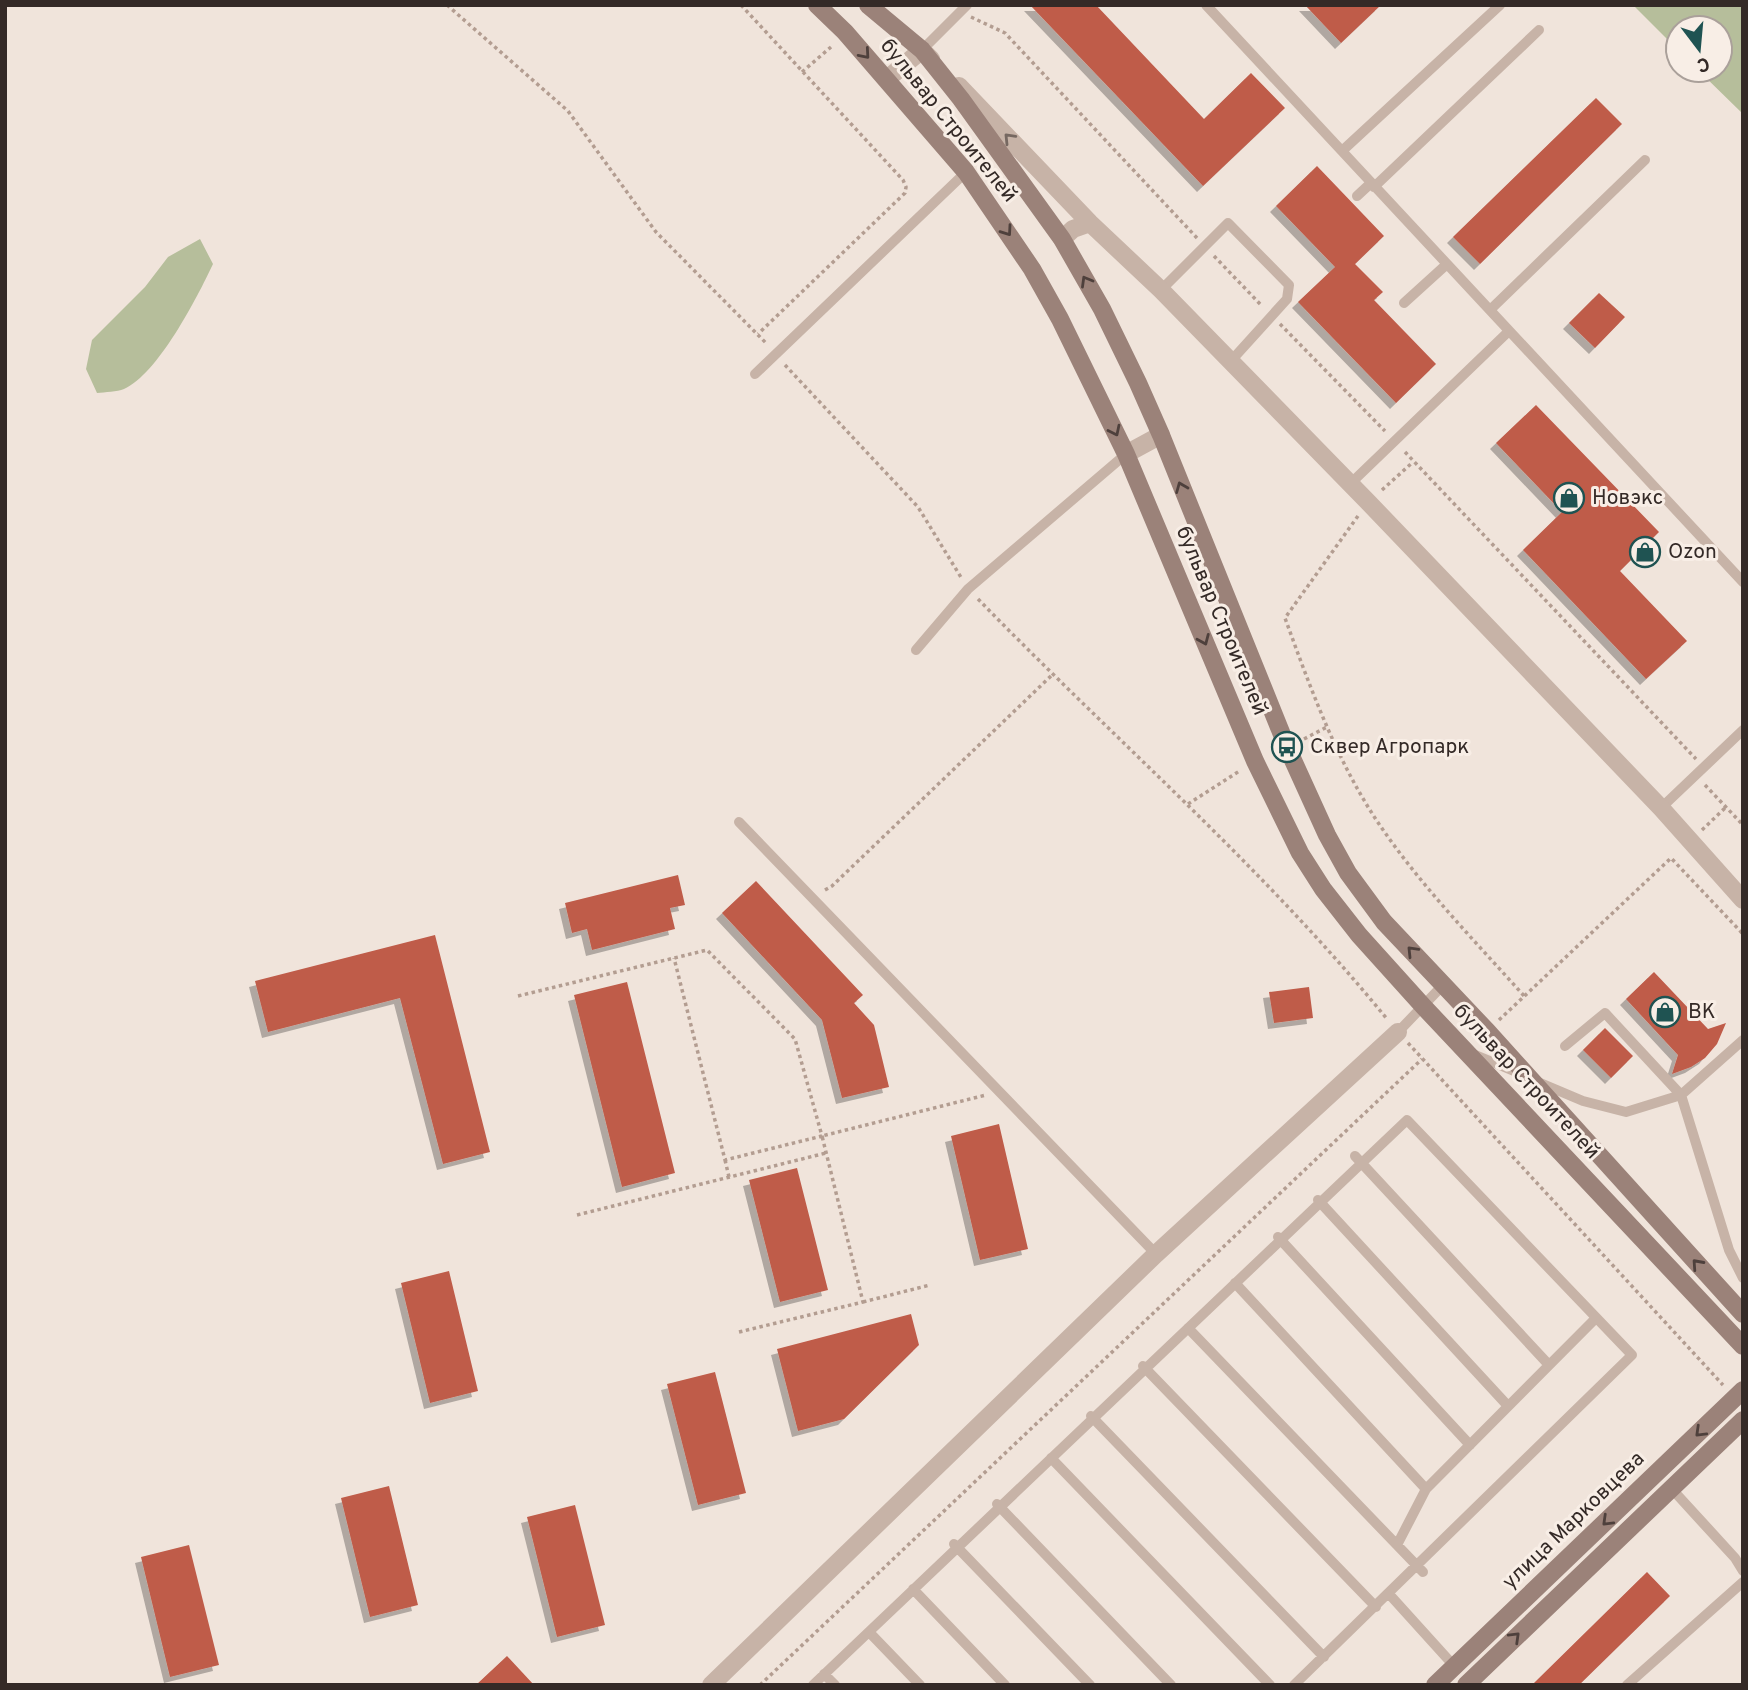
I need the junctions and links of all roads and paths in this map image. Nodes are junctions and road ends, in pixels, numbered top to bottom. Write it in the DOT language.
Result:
graph roads {
  1 [pos="447,5"];
  2 [pos="741,5"];
  3 [pos="817,5"];
  4 [pos="868,5"];
  5 [pos="1206,5"];
  6 [pos="1500,5"];
  7 [pos="964,9"];
  8 [pos="1539,30"];
  9 [pos="831,47"];
  10 [pos="922,50"];
  11 [pos="802,72"];
  12 [pos="887,79"];
  13 [pos="1342,151"];
  14 [pos="1645,160"];
  15 [pos="966,172"];
  16 [pos="1372,185"];
  17 [pos="1357,197"];
  18 [pos="1090,223"];
  19 [pos="1062,239"];
  20 [pos="1205,246"];
  21 [pos="1447,264"];
  22 [pos="1161,290"];
  23 [pos="1404,303"];
  24 [pos="1490,310"];
  25 [pos="1272,316"];
  26 [pos="1509,331"];
  27 [pos="758,334"];
  28 [pos="775,354"];
  29 [pos="1230,362"];
  30 [pos="755,374"];
  31 [pos="1160,435"];
  32 [pos="1395,442"];
  33 [pos="1126,454"];
  34 [pos="1413,462"];
  35 [pos="1350,484"];
  36 [pos="1368,502"];
  37 [pos="1743,582"];
  38 [pos="968,589"];
  39 [pos="916,650"];
  40 [pos="1052,676"];
  41 [pos="1743,730"];
  42 [pos="1704,768"];
  43 [pos="1696,776"];
  44 [pos="1726,807"];
  45 [pos="1661,808"];
  46 [pos="739,822"];
  47 [pos="1743,825"];
  48 [pos="1691,840"];
  49 [pos="813,896"];
  50 [pos="1743,900"];
  51 [pos="1743,933"];
  52 [pos="674,958"];
  53 [pos="1444,984"];
  54 [pos="518,996"];
  55 [pos="1525,997"];
  56 [pos="1423,1006"];
  57 [pos="1487,1031"];
  58 [pos="1398,1032"];
  59 [pos="1743,1040"];
  60 [pos="1565,1046"];
  61 [pos="1466,1052"];
  62 [pos="1422,1059"];
  63 [pos="1530,1079"];
  64 [pos="998,1092"];
  65 [pos="1681,1095"];
  66 [pos="822,1136"];
  67 [pos="826,1153"];
  68 [pos="1359,1159"];
  69 [pos="725,1160"];
  70 [pos="729,1177"];
  71 [pos="1319,1201"];
  72 [pos="577,1215"];
  73 [pos="1279,1238"];
  74 [pos="1156,1254"];
  75 [pos="1743,1278"];
  76 [pos="1235,1283"];
  77 [pos="930,1285"];
  78 [pos="863,1301"];
  79 [pos="1743,1314"];
  80 [pos="1596,1318"];
  81 [pos="1188,1328"];
  82 [pos="739,1332"];
  83 [pos="1743,1346"];
  84 [pos="1549,1365"];
  85 [pos="1144,1366"];
  86 [pos="1739,1394"];
  87 [pos="1508,1406"];
  88 [pos="1092,1417"];
  89 [pos="1743,1420"];
  90 [pos="1470,1445"];
  91 [pos="1051,1458"];
  92 [pos="1426,1489"];
  93 [pos="1671,1489"];
  94 [pos="998,1505"];
  95 [pos="955,1545"];
  96 [pos="1397,1545"];
  97 [pos="1420,1569"];
  98 [pos="1743,1571"];
  99 [pos="1743,1582"];
  100 [pos="913,1590"];
  101 [pos="1389,1594"];
  102 [pos="1376,1607"];
  103 [pos="869,1632"];
  104 [pos="1324,1657"];
  105 [pos="1455,1667"];
  106 [pos="824,1674"];
  107 [pos="711,1685"];
  108 [pos="760,1685"];
  109 [pos="813,1685"];
  110 [pos="835,1685"];
  111 [pos="920,1685"];
  112 [pos="1005,1685"];
  113 [pos="1090,1685"];
  114 [pos="1171,1685"];
  115 [pos="1270,1685"];
  116 [pos="1294,1685"];
  117 [pos="1435,1685"];
  118 [pos="1466,1685"];
  119 [pos="1627,1685"];
  1 -- 27 [label="path"];
  2 -- 11 [label="path"];
  3 -- 12 [label="main road, бульвар Строителей, one-way"];
  4 -- 10 [label="main road, бульвар Строителей"];
  5 -- 13 [label="lane"];
  6 -- 13 [label="lane"];
  7 -- 10 [label="lane"];
  7 -- 20 [label="path"];
  8 -- 16 [label="lane"];
  9 -- 11 [label="path"];
  10 -- 12 [label="street"];
  18 -- 10 [label="street, бульвар Строителей, one-way"];
  10 -- 19 [label="main road, бульвар Строителей"];
  11 -- 27 [label="path"];
  12 -- 15 [label="main road, бульвар Строителей"];
  13 -- 16 [label="lane"];
  14 -- 24 [label="lane"];
  15 -- 28 [label="lane"];
  15 -- 33 [label="main road, бульвар Строителей, one-way"];
  16 -- 17 [label="lane"];
  16 -- 21 [label="lane"];
  18 -- 19 [label="street"];
  18 -- 22 [label="street, бульвар Строителей"];
  31 -- 19 [label="main road, бульвар Строителей, one-way"];
  20 -- 22 [label="lane"];
  20 -- 25 [label="path"];
  20 -- 25 [label="lane"];
  21 -- 23 [label="lane"];
  21 -- 24 [label="lane"];
  22 -- 29 [label="street, бульвар Строителей"];
  24 -- 26 [label="lane"];
  25 -- 29 [label="lane"];
  25 -- 32 [label="path"];
  26 -- 32 [label="lane"];
  26 -- 37 [label="lane"];
  27 -- 28 [label="path"];
  28 -- 30 [label="lane"];
  28 -- 38 [label="path"];
  29 -- 35 [label="street, бульвар Строителей"];
  31 -- 33 [label="street"];
  53 -- 31 [label="main road, бульвар Строителей, one-way"];
  32 -- 34 [label="path"];
  32 -- 35 [label="lane"];
  33 -- 38 [label="lane"];
  33 -- 56 [label="main road, бульвар Строителей, one-way"];
  34 -- 36 [label="path"];
  34 -- 42 [label="path"];
  35 -- 36 [label="street, бульвар Строителей"];
  36 -- 45 [label="street, бульвар Строителей"];
  36 -- 55 [label="path"];
  38 -- 39 [label="lane"];
  38 -- 40 [label="path"];
  40 -- 49 [label="path"];
  40 -- 58 [label="path"];
  41 -- 42 [label="lane"];
  42 -- 43 [label="lane"];
  43 -- 44 [label="path"];
  43 -- 45 [label="lane"];
  44 -- 47 [label="path"];
  44 -- 48 [label="path"];
  45 -- 48 [label="street, бульвар Строителей"];
  46 -- 49 [label="lane"];
  48 -- 50 [label="street, бульвар Строителей"];
  49 -- 64 [label="lane"];
  51 -- 55 [label="path"];
  52 -- 54 [label="path"];
  52 -- 66 [label="path"];
  52 -- 69 [label="path"];
  53 -- 56 [label="lane"];
  53 -- 57 [label="main road, бульвар Строителей"];
  55 -- 57 [label="path"];
  56 -- 58 [label="lane"];
  56 -- 61 [label="main road, бульвар Строителей"];
  57 -- 63 [label="main road, бульвар Строителей"];
  58 -- 62 [label="path"];
  58 -- 74 [label="street"];
  59 -- 65 [label="lane"];
  60 -- 65 [label="lane"];
  61 -- 63 [label="lane"];
  61 -- 83 [label="main road, бульвар Строителей"];
  62 -- 86 [label="path"];
  62 -- 108 [label="path"];
  63 -- 65 [label="lane"];
  79 -- 63 [label="main road, бульвар Строителей, one-way"];
  64 -- 66 [label="path"];
  64 -- 74 [label="lane"];
  65 -- 75 [label="lane"];
  66 -- 67 [label="path"];
  66 -- 69 [label="path"];
  67 -- 70 [label="path"];
  67 -- 78 [label="path"];
  68 -- 71 [label="lane"];
  68 -- 80 [label="lane"];
  68 -- 84 [label="lane"];
  69 -- 70 [label="path"];
  70 -- 72 [label="path"];
  71 -- 73 [label="lane"];
  71 -- 87 [label="lane"];
  73 -- 76 [label="lane"];
  73 -- 90 [label="lane"];
  74 -- 107 [label="street"];
  76 -- 81 [label="lane"];
  76 -- 92 [label="lane"];
  77 -- 78 [label="path"];
  78 -- 82 [label="path"];
  80 -- 84 [label="lane"];
  80 -- 97 [label="lane"];
  81 -- 85 [label="lane"];
  81 -- 96 [label="lane"];
  84 -- 87 [label="lane"];
  85 -- 88 [label="lane"];
  85 -- 102 [label="lane"];
  86 -- 105 [label="main road, улица Марковцева, one-way"];
  87 -- 90 [label="lane"];
  88 -- 91 [label="lane"];
  88 -- 104 [label="lane"];
  89 -- 93 [label="main road, улица Марковцева"];
  90 -- 92 [label="lane"];
  91 -- 94 [label="lane"];
  91 -- 115 [label="lane"];
  92 -- 96 [label="lane"];
  93 -- 98 [label="lane"];
  118 -- 93 [label="main road, улица Марковцева, one-way"];
  94 -- 95 [label="lane"];
  94 -- 114 [label="lane"];
  95 -- 100 [label="lane"];
  95 -- 113 [label="lane"];
  96 -- 97 [label="lane"];
  97 -- 101 [label="lane"];
  99 -- 119 [label="lane"];
  100 -- 103 [label="lane"];
  100 -- 112 [label="lane"];
  101 -- 102 [label="lane"];
  101 -- 105 [label="lane"];
  102 -- 104 [label="lane"];
  103 -- 106 [label="lane"];
  103 -- 111 [label="lane"];
  104 -- 116 [label="lane"];
  105 -- 117 [label="main road, улица Марковцева"];
  106 -- 109 [label="lane"];
  106 -- 110 [label="lane"];
}
